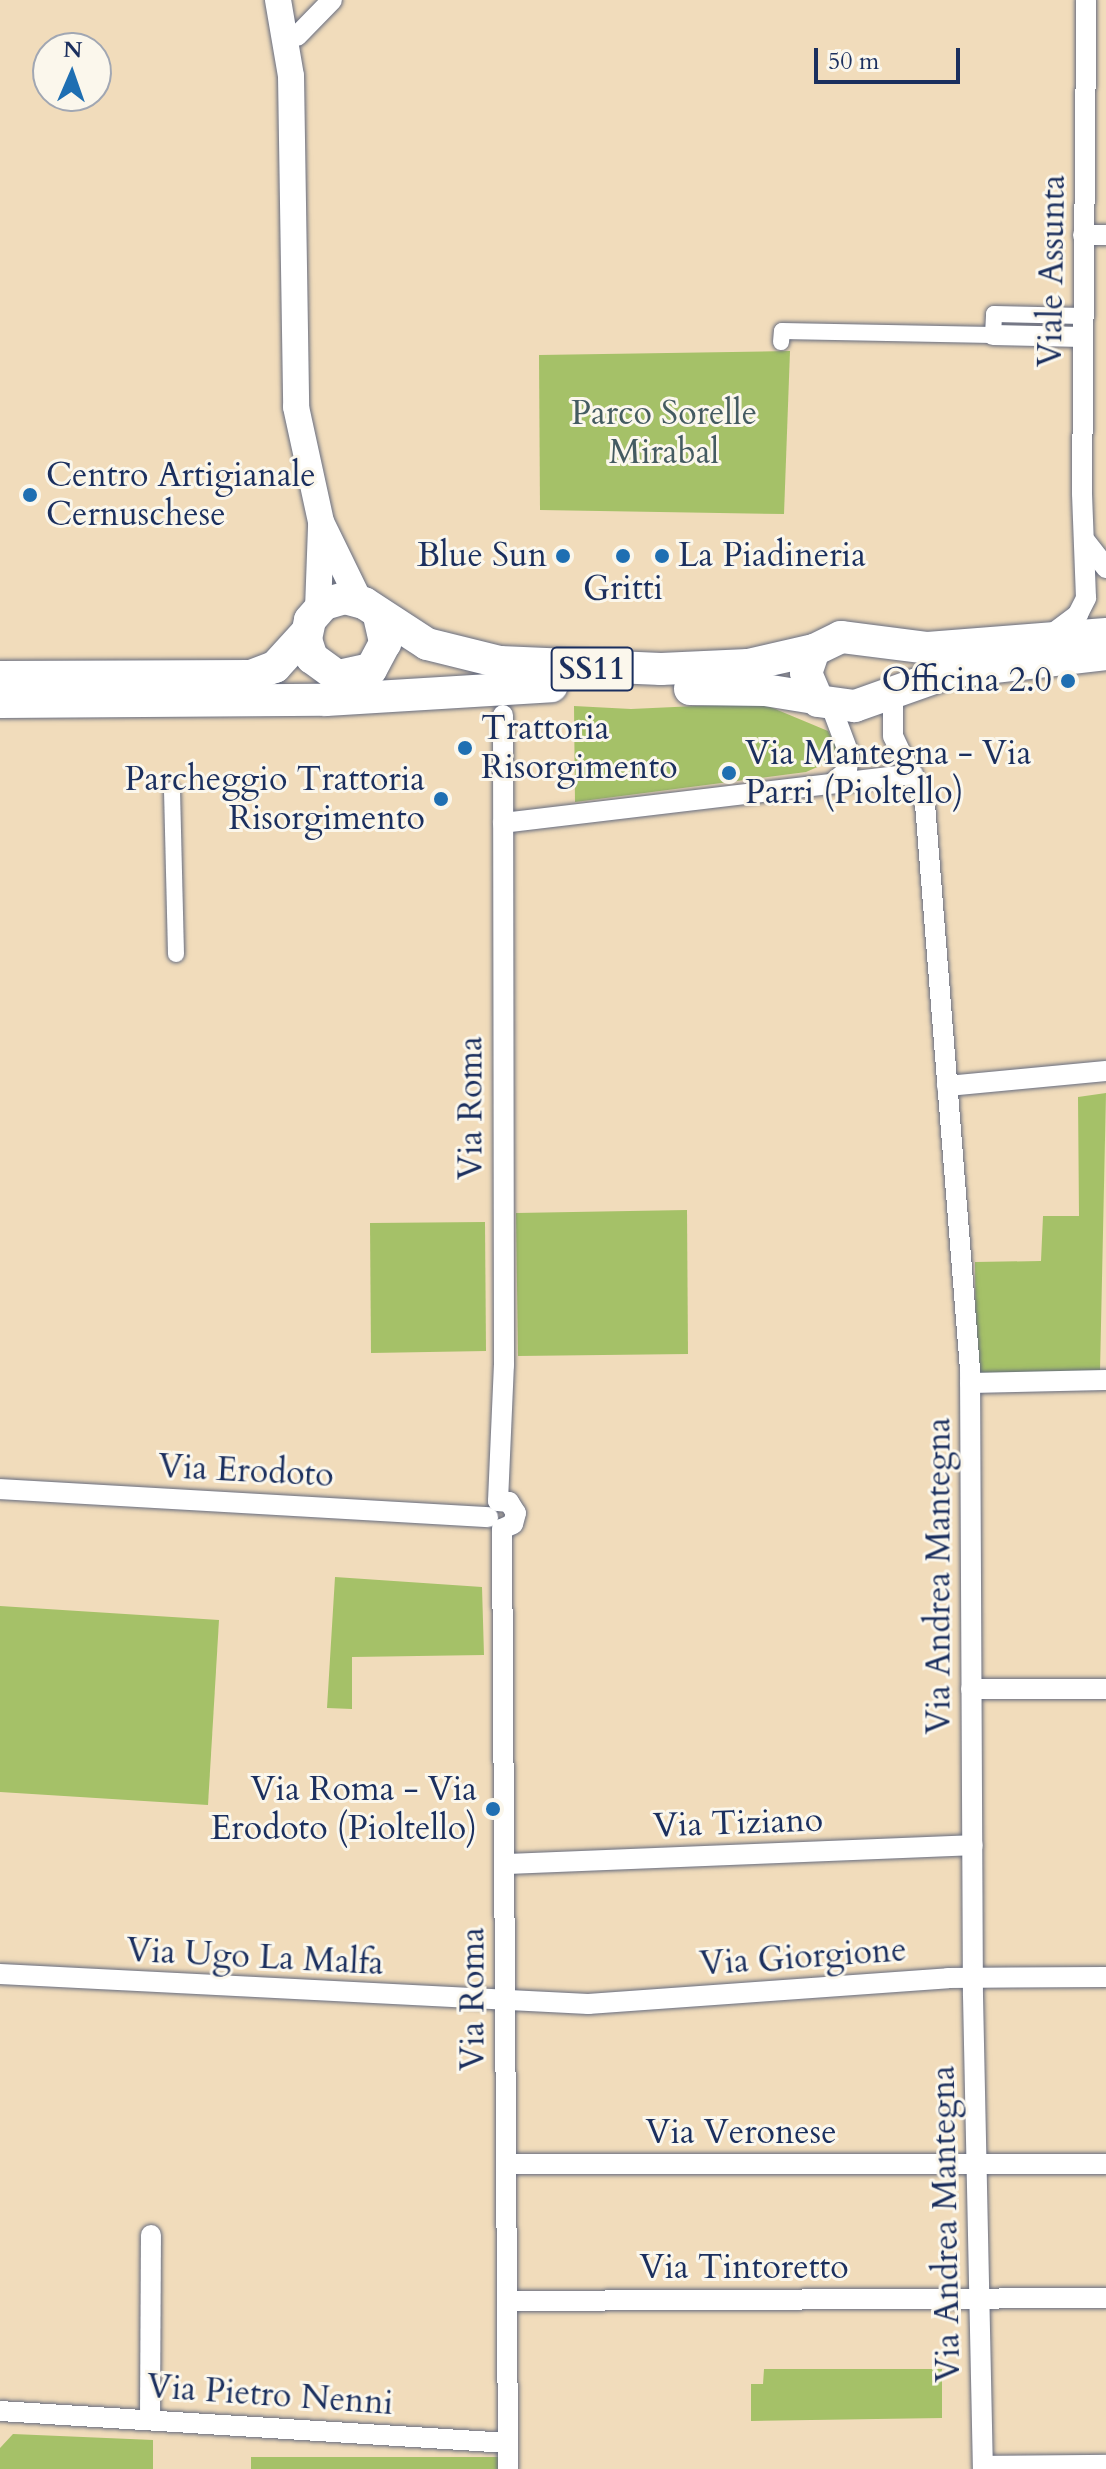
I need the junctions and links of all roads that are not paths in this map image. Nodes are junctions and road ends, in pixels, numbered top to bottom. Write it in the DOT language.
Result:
graph roads {
  1 [pos="278,0"];
  2 [pos="296,0"];
  3 [pos="332,0"];
  4 [pos="1086,0"];
  5 [pos="297,36"];
  6 [pos="291,76"];
  7 [pos="1083,235"];
  8 [pos="1106,235"];
  9 [pos="1083,316"];
  10 [pos="993,335"];
  11 [pos="1083,337"];
  12 [pos="781,342"];
  13 [pos="321,522"];
  14 [pos="1086,542"];
  15 [pos="1106,568"];
  16 [pos="369,608"];
  17 [pos="312,621"];
  18 [pos="1106,634"];
  19 [pos="1044,639"];
  20 [pos="886,645"];
  21 [pos="814,650"];
  22 [pos="1106,654"];
  23 [pos="364,673"];
  24 [pos="330,674"];
  25 [pos="0,677"];
  26 [pos="552,686"];
  27 [pos="893,691"];
  28 [pos="180,701"];
  29 [pos="0,702"];
  30 [pos="823,702"];
  31 [pos="503,715"];
  32 [pos="913,774"];
  33 [pos="834,782"];
  34 [pos="172,790"];
  35 [pos="503,823"];
  36 [pos="176,954"];
  37 [pos="1106,1071"];
  38 [pos="947,1086"];
  39 [pos="1106,1380"];
  40 [pos="970,1383"];
  41 [pos="0,1489"];
  42 [pos="496,1515"];
  43 [pos="971,1689"];
  44 [pos="1106,1689"];
  45 [pos="973,1845"];
  46 [pos="505,1864"];
  47 [pos="0,1974"];
  48 [pos="973,1977"];
  49 [pos="1106,1977"];
  50 [pos="505,2004"];
  51 [pos="506,2164"];
  52 [pos="1106,2164"];
  53 [pos="976,2167"];
  54 [pos="151,2235"];
  55 [pos="1106,2298"];
  56 [pos="982,2300"];
  57 [pos="507,2301"];
  58 [pos="0,2411"];
  59 [pos="150,2419"];
  60 [pos="508,2443"];
  61 [pos="1106,2465"];
  62 [pos="983,2468"];
  63 [pos="508,2469"];
  1 -- 6 [label="street"];
  2 -- 5 [label="street"];
  3 -- 5 [label="street"];
  4 -- 7 [label="street, Viale Assunta"];
  5 -- 6 [label="street"];
  6 -- 13 [label="street"];
  7 -- 8 [label="street"];
  7 -- 9 [label="street, Viale Assunta"];
  9 -- 10 [label="street"];
  9 -- 11 [label="street, Viale Assunta"];
  10 -- 11 [label="street"];
  10 -- 12 [label="street"];
  11 -- 14 [label="street, Viale Assunta"];
  13 -- 16 [label="street"];
  13 -- 17 [label="street"];
  14 -- 15 [label="street"];
  14 -- 19 [label="street, Viale Assunta"];
  16 -- 17 [label="main road"];
  16 -- 21 [label="main road, SS11"];
  16 -- 23 [label="main road"];
  17 -- 24 [label="main road"];
  17 -- 25 [label="main road"];
  18 -- 19 [label="main road, SS11"];
  19 -- 20 [label="main road, SS11"];
  20 -- 21 [label="main road, SS11"];
  20 -- 27 [label="main road"];
  21 -- 30 [label="main road"];
  22 -- 27 [label="main road, SS11"];
  23 -- 24 [label="main road, SS11"];
  23 -- 26 [label="main road, SS11"];
  24 -- 28 [label="main road, SS11"];
  26 -- 28 [label="main road, SS11"];
  26 -- 30 [label="main road, SS11"];
  27 -- 30 [label="main road, SS11"];
  27 -- 32 [label="street, Via Andrea Mantegna"];
  28 -- 29 [label="main road, SS11"];
  30 -- 33 [label="street"];
  31 -- 35 [label="street, Via Roma"];
  32 -- 33 [label="street"];
  32 -- 38 [label="street, Via Andrea Mantegna"];
  33 -- 35 [label="street"];
  34 -- 36 [label="street"];
  35 -- 42 [label="street, Via Roma"];
  37 -- 38 [label="street"];
  38 -- 40 [label="street, Via Andrea Mantegna"];
  39 -- 40 [label="street"];
  40 -- 43 [label="street, Via Andrea Mantegna"];
  41 -- 42 [label="street, Via Erodoto"];
  42 -- 46 [label="street, Via Roma"];
  43 -- 44 [label="street"];
  43 -- 45 [label="street, Via Andrea Mantegna"];
  45 -- 46 [label="street, Via Tiziano"];
  45 -- 48 [label="street, Via Andrea Mantegna"];
  46 -- 50 [label="street, Via Roma"];
  47 -- 50 [label="street, Via Ugo La Malfa"];
  48 -- 49 [label="street, Via Giorgione"];
  48 -- 50 [label="street, Via Giorgione"];
  48 -- 53 [label="street, Via Andrea Mantegna"];
  50 -- 51 [label="street, Via Roma"];
  51 -- 53 [label="street, Via Veronese"];
  51 -- 57 [label="street, Via Roma"];
  52 -- 53 [label="street, Via Veronese"];
  53 -- 56 [label="street, Via Andrea Mantegna"];
  54 -- 59 [label="street"];
  55 -- 56 [label="street, Via Tintoretto"];
  56 -- 57 [label="street, Via Tintoretto"];
  56 -- 62 [label="street, Via Andrea Mantegna"];
  57 -- 60 [label="street, Via Roma"];
  58 -- 59 [label="street, Via Pietro Nenni"];
  59 -- 60 [label="street, Via Pietro Nenni"];
  60 -- 63 [label="street, Via Roma"];
  61 -- 62 [label="street"];
}
